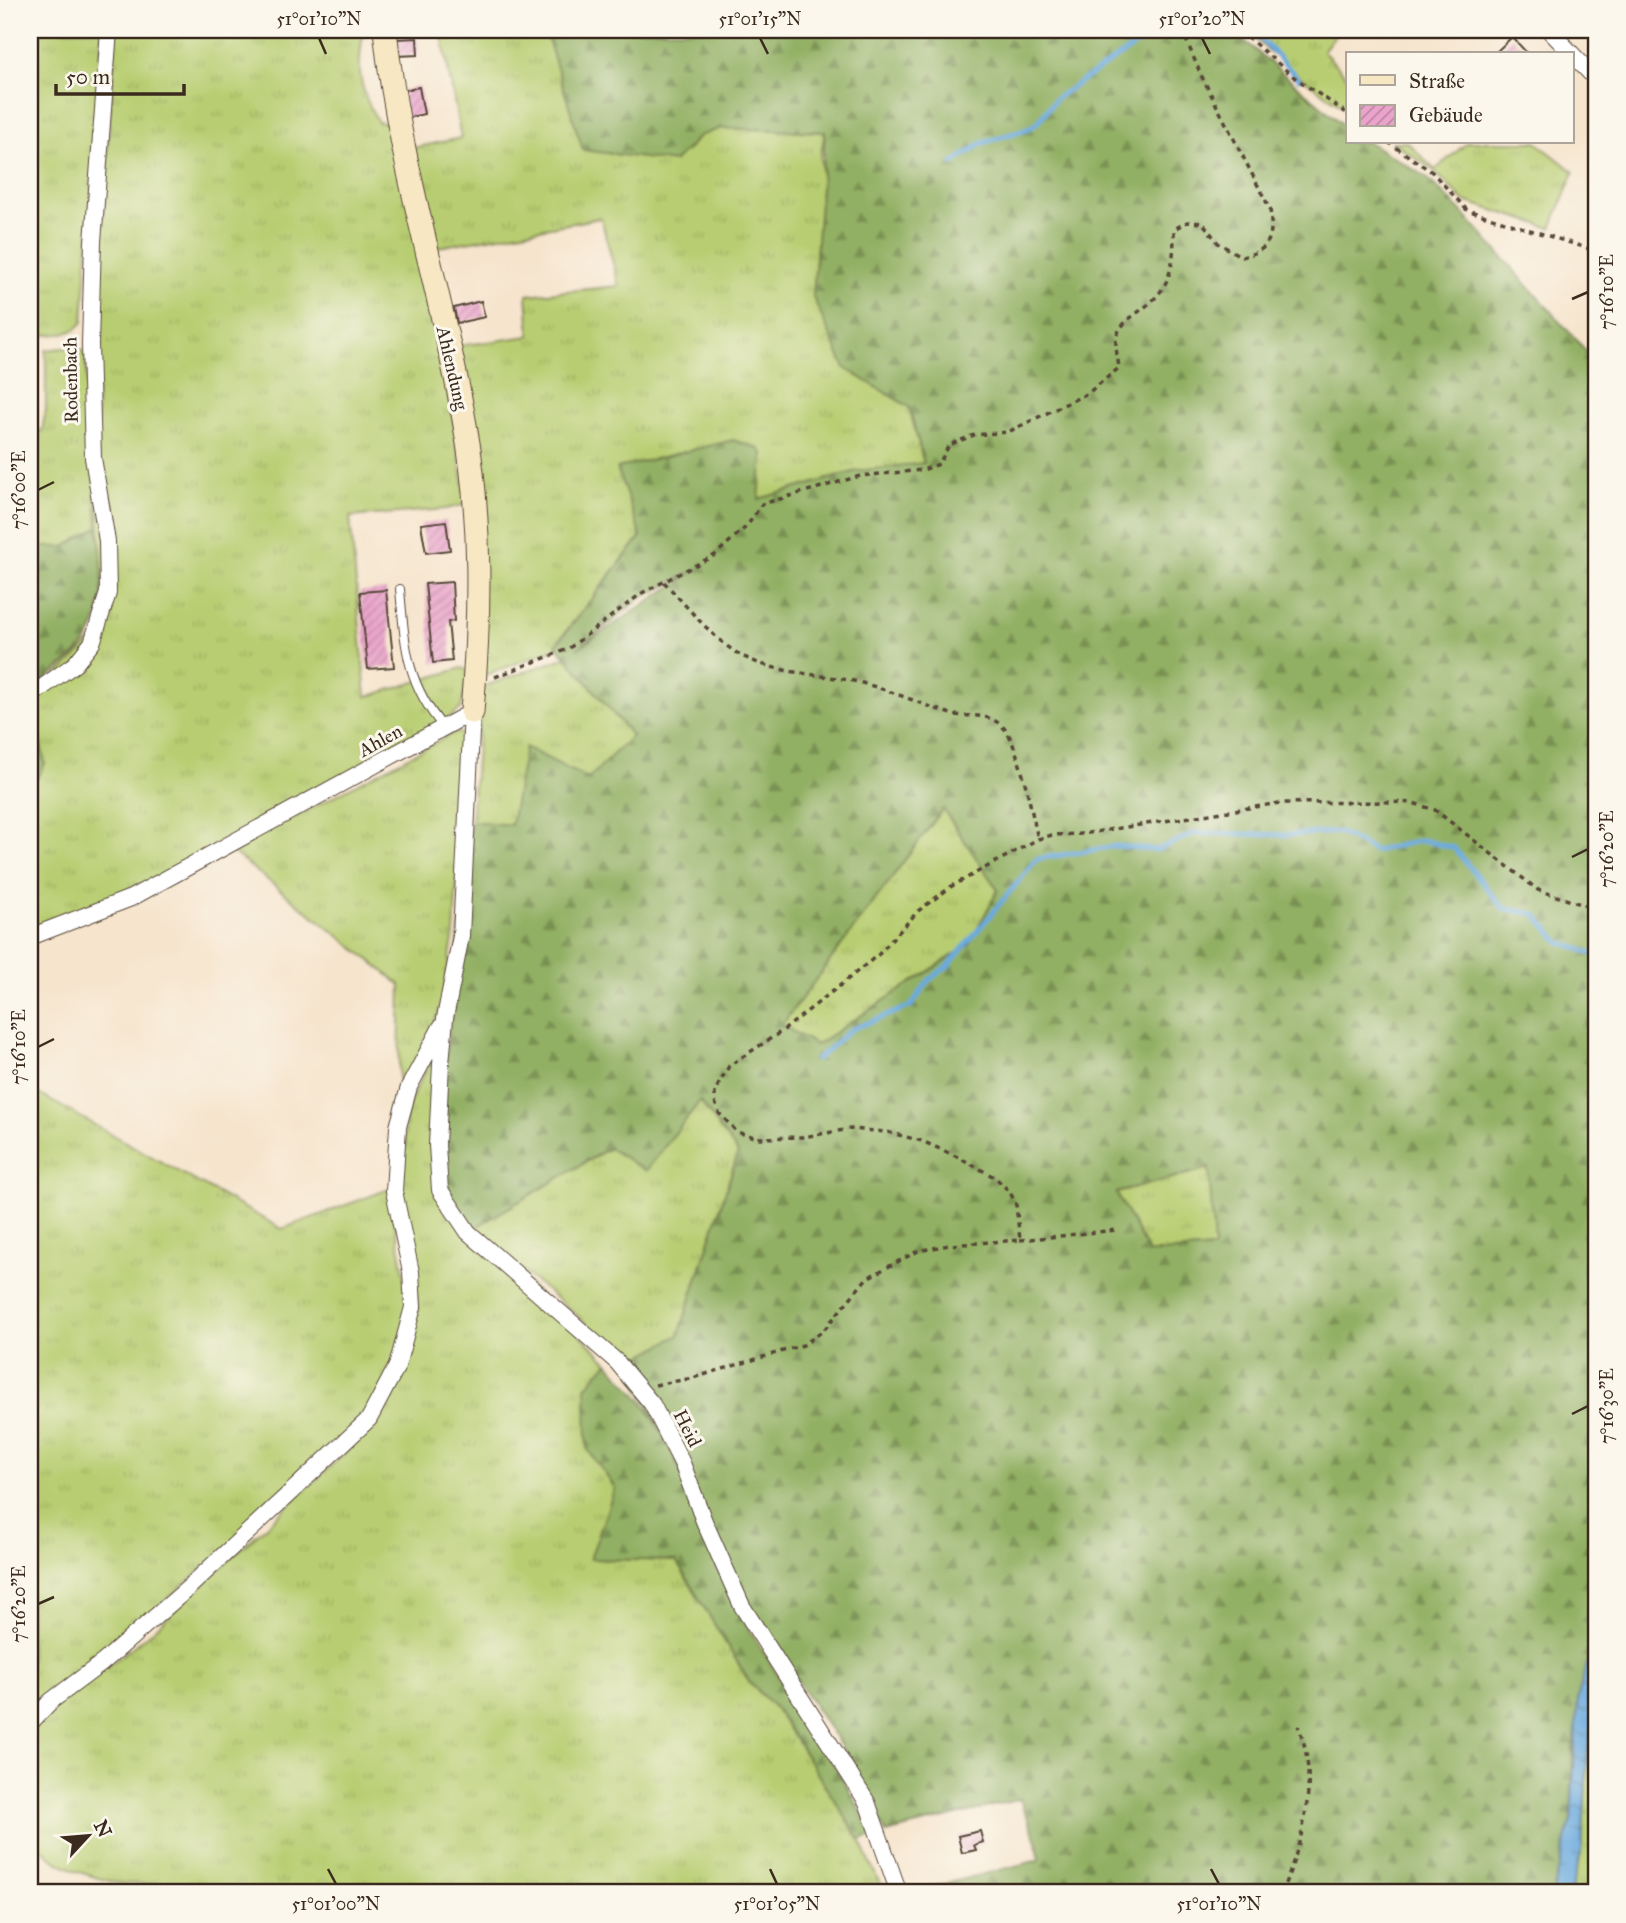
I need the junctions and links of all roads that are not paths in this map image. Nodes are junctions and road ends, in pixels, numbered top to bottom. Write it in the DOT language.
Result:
graph roads {
  1 [pos="109,30"];
  2 [pos="385,30"];
  3 [pos="1549,30"];
  4 [pos="1570,52"];
  5 [pos="1574,56"];
  6 [pos="1596,79"];
  7 [pos="400,589"];
  8 [pos="30,696"];
  9 [pos="472,712"];
  10 [pos="445,729"];
  11 [pos="30,937"];
  12 [pos="445,1018"];
  13 [pos="30,1723"];
  14 [pos="899,1893"];
  1 -- 8 [label="street, Rodenbach"];
  2 -- 9 [label="street, Ahlendung"];
  3 -- 4 [label="street"];
  5 -- 6 [label="street"];
  7 -- 10 [label="lane"];
  9 -- 10 [label="street, Ahlen"];
  9 -- 12 [label="street"];
  10 -- 11 [label="street, Ahlen"];
  12 -- 13 [label="street"];
  12 -- 14 [label="street, Heid"];
}
